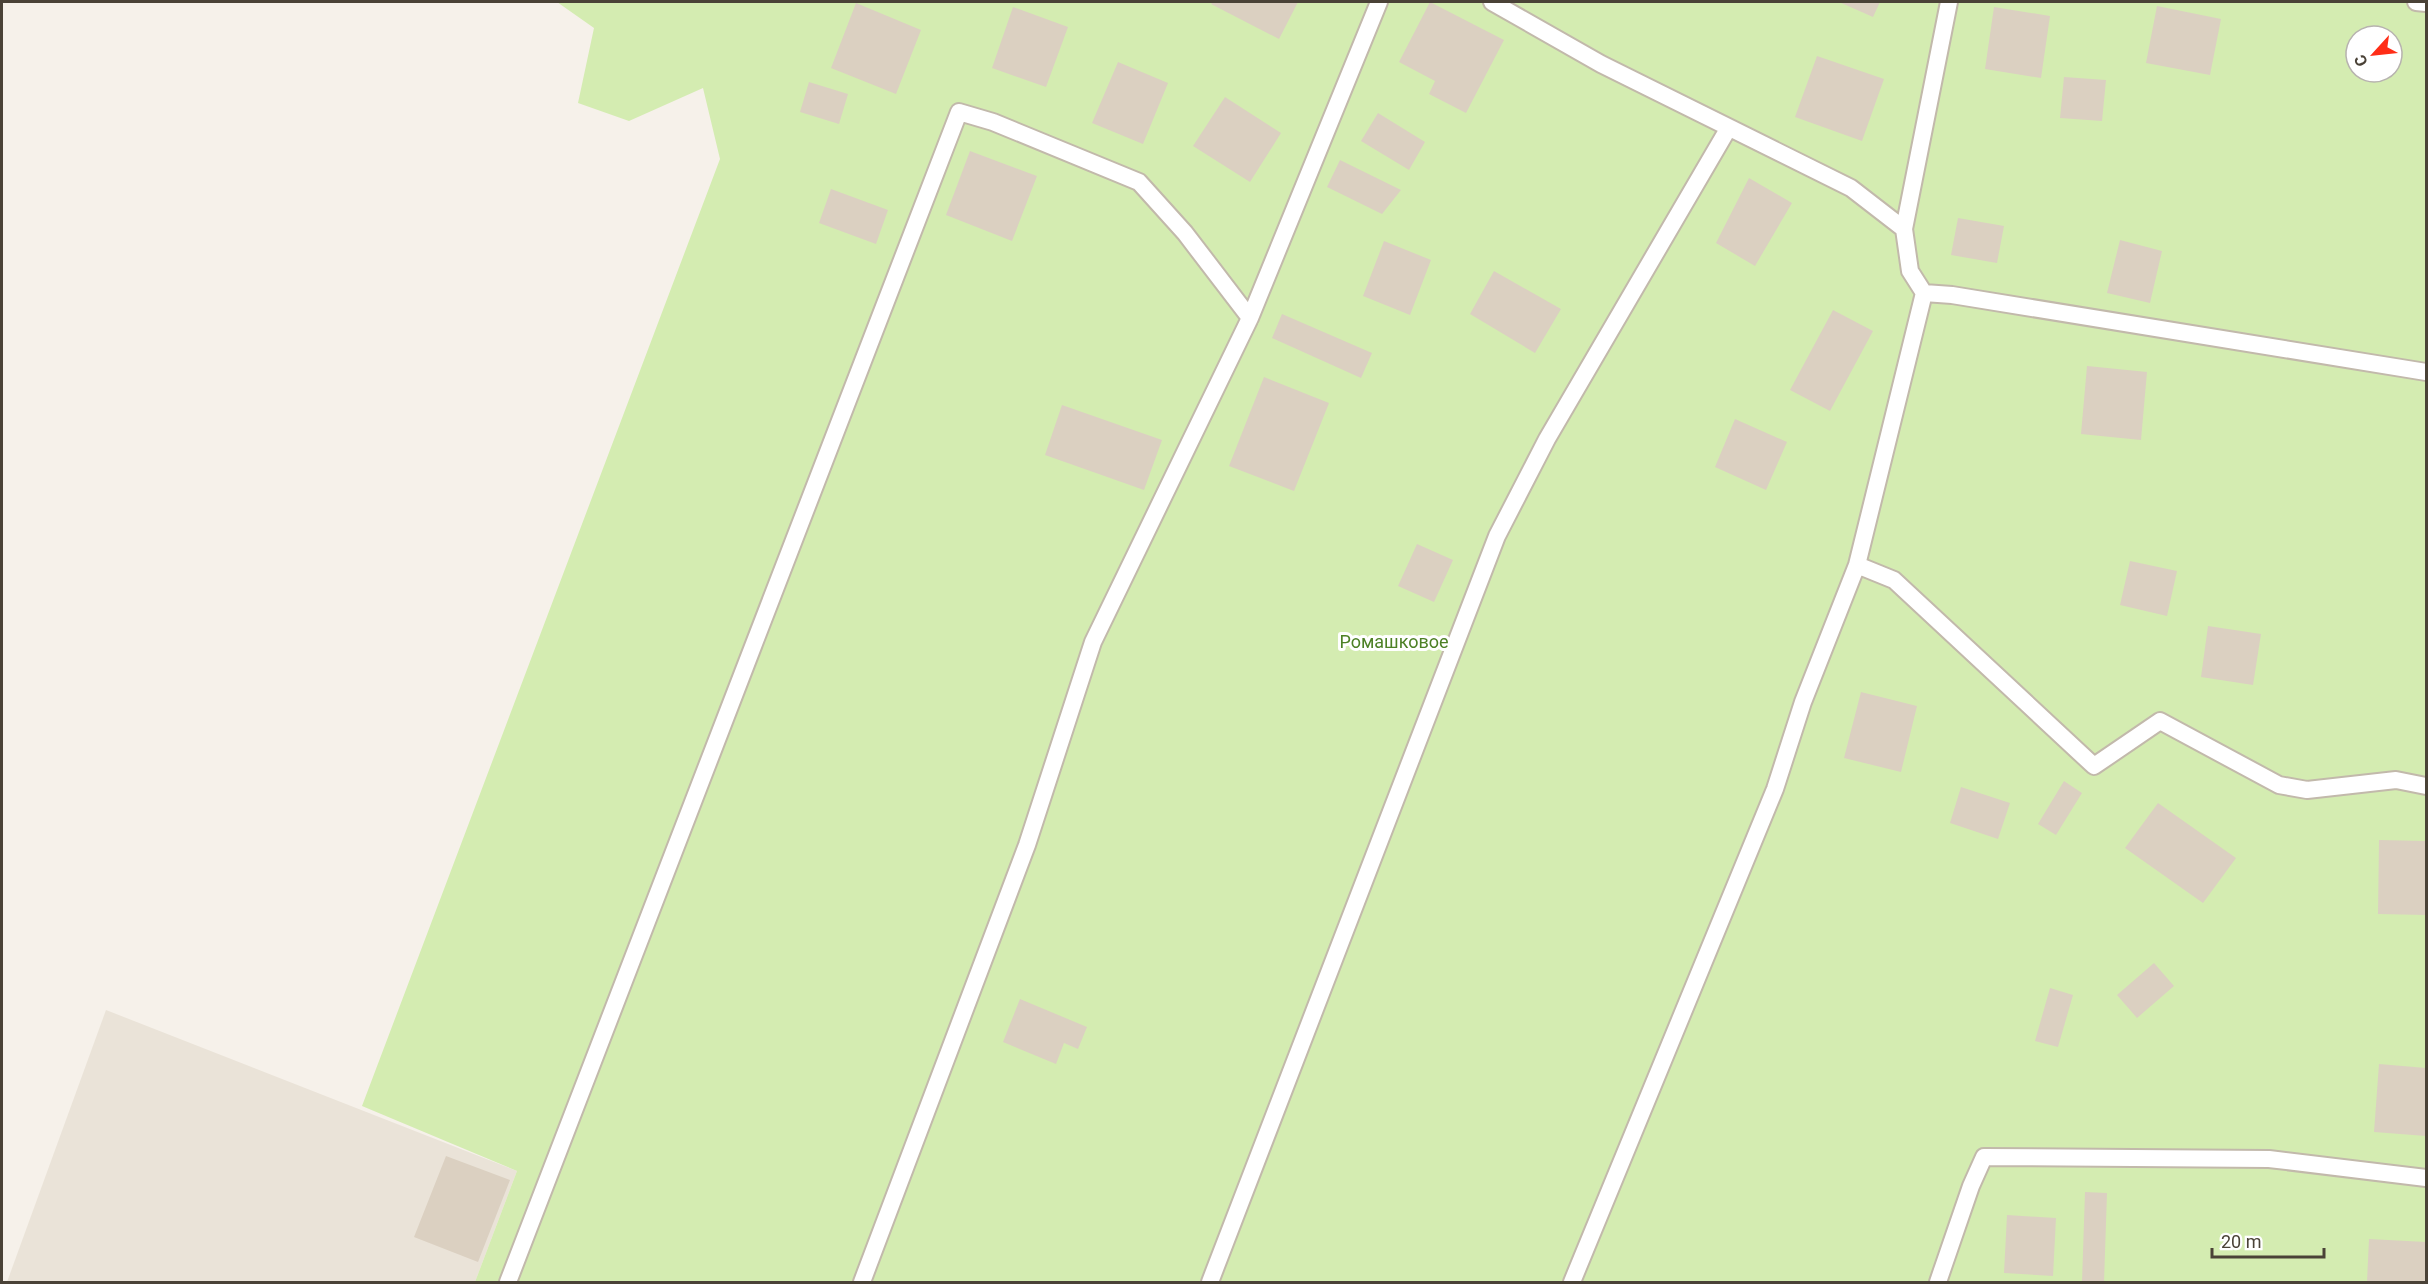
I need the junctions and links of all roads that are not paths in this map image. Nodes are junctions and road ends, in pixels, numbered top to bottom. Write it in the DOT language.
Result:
graph roads {
  1 [pos="1379,2"];
  2 [pos="1492,2"];
  3 [pos="1949,2"];
  4 [pos="2416,2"];
  5 [pos="2427,3"];
  6 [pos="1728,129"];
  7 [pos="1904,229"];
  8 [pos="1924,293"];
  9 [pos="1250,318"];
  10 [pos="2427,372"];
  11 [pos="1857,565"];
  12 [pos="2427,786"];
  13 [pos="2427,1178"];
  14 [pos="508,1282"];
  15 [pos="862,1282"];
  16 [pos="1210,1282"];
  17 [pos="1572,1282"];
  18 [pos="1938,1282"];
  1 -- 9 [label="lane"];
  2 -- 6 [label="lane"];
  3 -- 7 [label="lane"];
  4 -- 5 [label="lane"];
  6 -- 7 [label="lane"];
  6 -- 16 [label="lane"];
  7 -- 8 [label="lane"];
  8 -- 10 [label="lane"];
  8 -- 11 [label="lane"];
  9 -- 14 [label="lane"];
  9 -- 15 [label="lane"];
  11 -- 12 [label="lane"];
  11 -- 17 [label="lane"];
  13 -- 18 [label="lane"];
}
